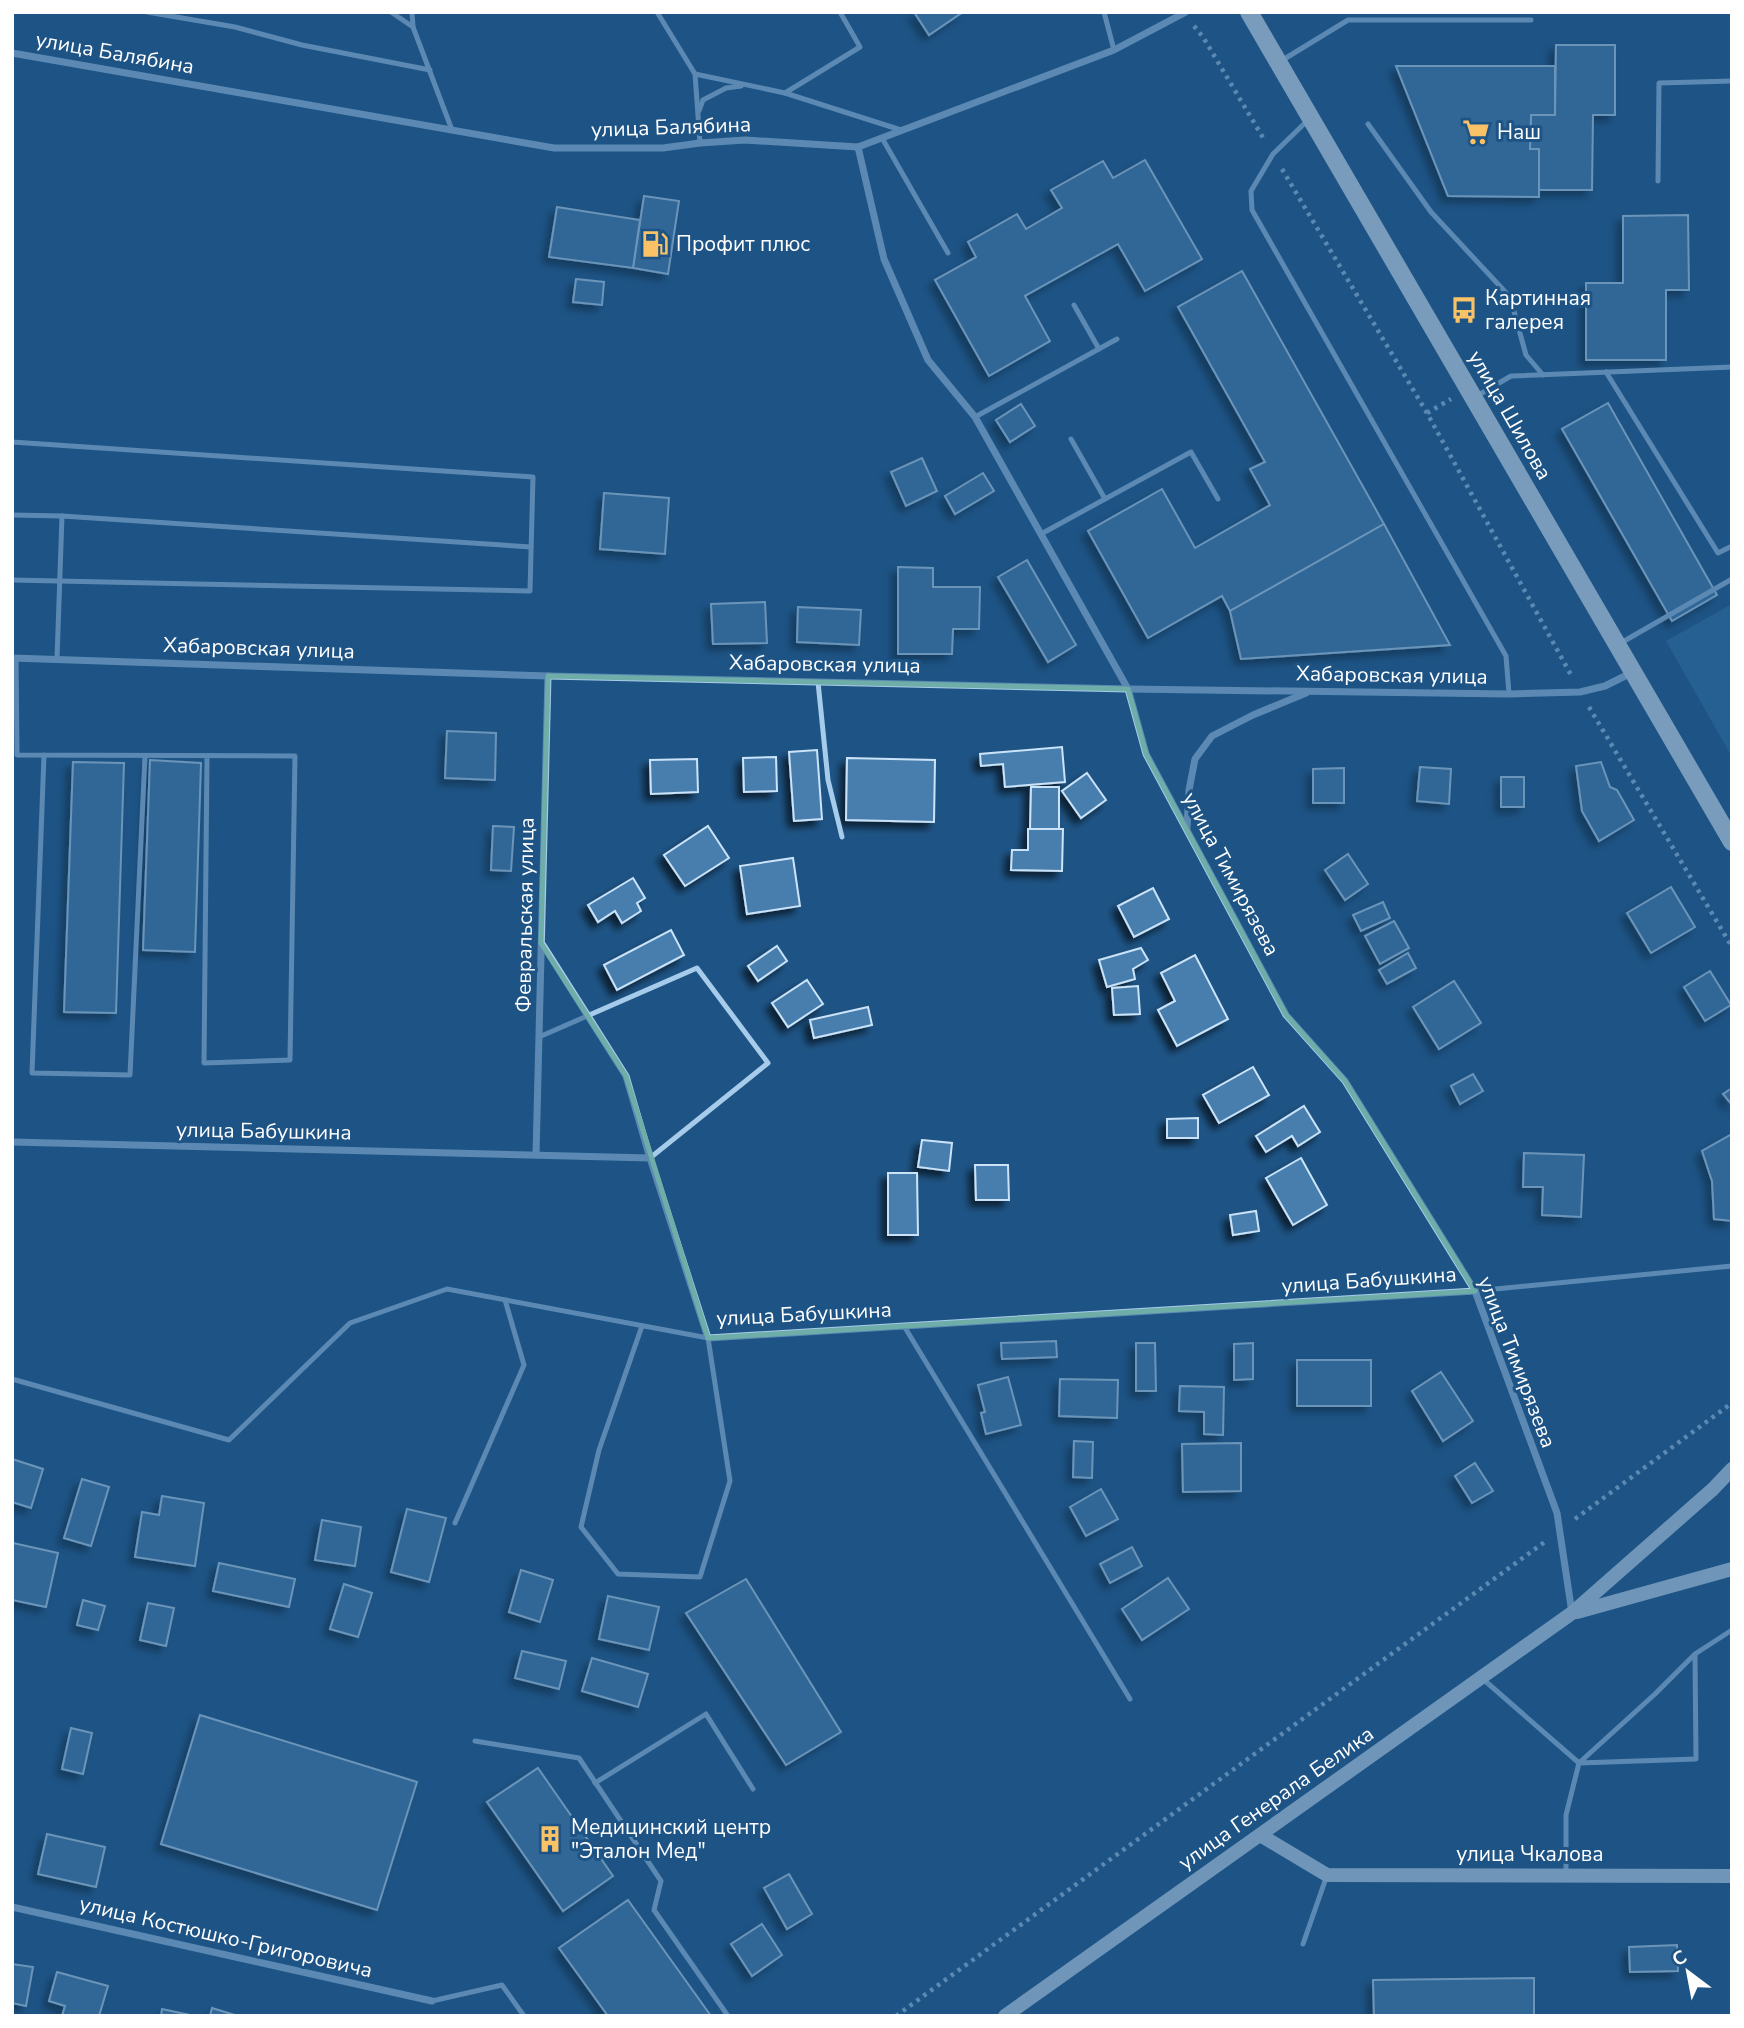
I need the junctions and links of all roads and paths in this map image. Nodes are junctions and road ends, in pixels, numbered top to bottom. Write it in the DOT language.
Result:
graph roads {
  1 [pos="147,12"];
  2 [pos="391,12"];
  3 [pos="412,12"];
  4 [pos="657,12"];
  5 [pos="840,12"];
  6 [pos="1104,12"];
  7 [pos="1249,12"];
  8 [pos="1185,13"];
  9 [pos="1531,20"];
  10 [pos="413,27"];
  11 [pos="1114,50"];
  12 [pos="12,53"];
  13 [pos="1279,63"];
  14 [pos="430,71"];
  15 [pos="695,74"];
  16 [pos="1732,81"];
  17 [pos="746,86"];
  18 [pos="785,93"];
  19 [pos="698,114"];
  20 [pos="1310,118"];
  21 [pos="1368,124"];
  22 [pos="452,130"];
  23 [pos="901,130"];
  24 [pos="882,138"];
  25 [pos="700,143"];
  26 [pos="858,147"];
  27 [pos="1273,154"];
  28 [pos="1658,181"];
  29 [pos="948,253"];
  30 [pos="1074,305"];
  31 [pos="1117,340"];
  32 [pos="1099,349"];
  33 [pos="1732,367"];
  34 [pos="1606,372"];
  35 [pos="1542,375"];
  36 [pos="1474,398"];
  37 [pos="975,417"];
  38 [pos="1071,439"];
  39 [pos="12,442"];
  40 [pos="1105,499"];
  41 [pos="1218,499"];
  42 [pos="12,514"];
  43 [pos="62,516"];
  44 [pos="1041,534"];
  45 [pos="531,547"];
  46 [pos="1732,547"];
  47 [pos="1732,579"];
  48 [pos="12,580"];
  49 [pos="61,582"];
  50 [pos="1618,645"];
  51 [pos="14,658"];
  52 [pos="57,659"];
  53 [pos="1633,671"];
  54 [pos="548,676"];
  55 [pos="818,681"];
  56 [pos="1128,689"];
  57 [pos="1311,691"];
  58 [pos="1580,692"];
  59 [pos="1509,694"];
  60 [pos="44,755"];
  61 [pos="145,756"];
  62 [pos="207,756"];
  63 [pos="1187,829"];
  64 [pos="842,837"];
  65 [pos="1732,842"];
  66 [pos="541,943"];
  67 [pos="1732,947"];
  68 [pos="588,1016"];
  69 [pos="539,1037"];
  70 [pos="12,1142"];
  71 [pos="536,1155"];
  72 [pos="650,1158"];
  73 [pos="1732,1266"];
  74 [pos="1475,1291"];
  75 [pos="505,1300"];
  76 [pos="642,1326"];
  77 [pos="904,1326"];
  78 [pos="708,1338"];
  79 [pos="12,1379"];
  80 [pos="1732,1403"];
  81 [pos="1732,1469"];
  82 [pos="455,1523"];
  83 [pos="1560,1531"];
  84 [pos="1732,1569"];
  85 [pos="1572,1614"];
  86 [pos="1732,1630"];
  87 [pos="1695,1654"];
  88 [pos="1481,1678"];
  89 [pos="1130,1699"];
  90 [pos="475,1741"];
  91 [pos="1579,1763"];
  92 [pos="595,1783"];
  93 [pos="753,1789"];
  94 [pos="1259,1835"];
  95 [pos="1327,1875"];
  96 [pos="1566,1875"];
  97 [pos="1732,1876"];
  98 [pos="12,1907"];
  99 [pos="1303,1944"];
  100 [pos="432,2001"];
  101 [pos="524,2016"];
  102 [pos="728,2016"];
  103 [pos="896,2016"];
  104 [pos="1005,2016"];
  1 -- 14 [label="lane"];
  2 -- 10 [label="lane"];
  3 -- 10 [label="lane"];
  4 -- 15 [label="lane"];
  5 -- 18 [label="lane"];
  6 -- 11 [label="lane"];
  7 -- 13 [label="main road, улица Шилова"];
  8 -- 11 [label="street, улица Балябина"];
  8 -- 27 [label="path"];
  9 -- 13 [label="lane"];
  10 -- 14 [label="lane"];
  11 -- 23 [label="street, улица Балябина"];
  12 -- 22 [label="street, улица Балябина"];
  13 -- 20 [label="main road, улица Шилова"];
  14 -- 22 [label="lane"];
  15 -- 17 [label="lane"];
  15 -- 19 [label="lane"];
  16 -- 28 [label="lane"];
  17 -- 18 [label="lane"];
  17 -- 19 [label="lane"];
  18 -- 23 [label="lane"];
  19 -- 25 [label="lane"];
  20 -- 27 [label="lane"];
  20 -- 36 [label="main road, улица Шилова"];
  21 -- 35 [label="lane"];
  22 -- 25 [label="street, улица Балябина"];
  23 -- 24 [label="street, улица Балябина"];
  24 -- 26 [label="street, улица Балябина"];
  24 -- 29 [label="lane"];
  25 -- 26 [label="street, улица Балябина"];
  26 -- 37 [label="street, улица Тимирязева"];
  27 -- 58 [label="path"];
  27 -- 59 [label="lane"];
  30 -- 32 [label="lane"];
  31 -- 32 [label="lane"];
  32 -- 37 [label="lane"];
  33 -- 34 [label="lane"];
  34 -- 35 [label="lane"];
  34 -- 46 [label="lane"];
  35 -- 36 [label="lane"];
  36 -- 50 [label="main road, улица Шилова"];
  37 -- 44 [label="street, улица Тимирязева"];
  38 -- 40 [label="lane"];
  39 -- 45 [label="lane"];
  40 -- 41 [label="lane"];
  40 -- 44 [label="lane"];
  42 -- 43 [label="lane"];
  43 -- 45 [label="lane"];
  43 -- 49 [label="lane"];
  44 -- 56 [label="street, улица Тимирязева"];
  45 -- 49 [label="lane"];
  47 -- 50 [label="lane"];
  48 -- 49 [label="lane"];
  49 -- 52 [label="lane"];
  50 -- 53 [label="main road, улица Шилова"];
  51 -- 52 [label="street, Хабаровская улица"];
  51 -- 60 [label="lane"];
  52 -- 54 [label="street, Хабаровская улица"];
  53 -- 58 [label="street, Хабаровская улица"];
  53 -- 65 [label="main road, улица Шилова"];
  54 -- 55 [label="street, Хабаровская улица"];
  54 -- 66 [label="street, Февральская улица"];
  55 -- 56 [label="street, Хабаровская улица"];
  55 -- 64 [label="lane"];
  56 -- 57 [label="street, Хабаровская улица"];
  56 -- 63 [label="street, улица Тимирязева"];
  57 -- 59 [label="street, Хабаровская улица"];
  57 -- 63 [label="street"];
  58 -- 59 [label="street, Хабаровская улица"];
  58 -- 67 [label="path"];
  60 -- 61 [label="lane"];
  60 -- 61 [label="lane"];
  61 -- 62 [label="lane"];
  62 -- 62 [label="lane"];
  63 -- 74 [label="street, улица Тимирязева"];
  66 -- 68 [label="street"];
  66 -- 69 [label="street, Февральская улица"];
  68 -- 69 [label="lane"];
  68 -- 72 [label="street"];
  68 -- 72 [label="lane"];
  69 -- 71 [label="street, Февральская улица"];
  70 -- 71 [label="street, улица Бабушкина"];
  71 -- 72 [label="street, улица Бабушкина"];
  72 -- 78 [label="street, улица Бабушкина"];
  73 -- 74 [label="lane"];
  74 -- 77 [label="street, улица Бабушкина"];
  74 -- 83 [label="street, улица Тимирязева"];
  75 -- 76 [label="lane"];
  75 -- 79 [label="lane"];
  75 -- 82 [label="lane"];
  76 -- 78 [label="lane"];
  76 -- 78 [label="lane"];
  77 -- 78 [label="street, улица Бабушкина"];
  77 -- 89 [label="lane"];
  80 -- 83 [label="path"];
  81 -- 85 [label="main road"];
  83 -- 85 [label="street, улица Тимирязева"];
  83 -- 103 [label="path"];
  84 -- 85 [label="main road"];
  85 -- 88 [label="main road, улица Генерала Белика"];
  86 -- 87 [label="lane"];
  87 -- 91 [label="lane"];
  87 -- 91 [label="lane"];
  88 -- 91 [label="lane"];
  88 -- 94 [label="main road, улица Генерала Белика"];
  90 -- 92 [label="lane"];
  91 -- 96 [label="lane"];
  92 -- 93 [label="lane"];
  92 -- 102 [label="lane"];
  94 -- 95 [label="main road"];
  94 -- 104 [label="main road, улица Генерала Белика"];
  95 -- 96 [label="main road, улица Чкалова"];
  95 -- 99 [label="lane"];
  96 -- 97 [label="main road, улица Чкалова"];
  98 -- 100 [label="street, улица Костюшко-Григоровича"];
  100 -- 101 [label="lane"];
}
